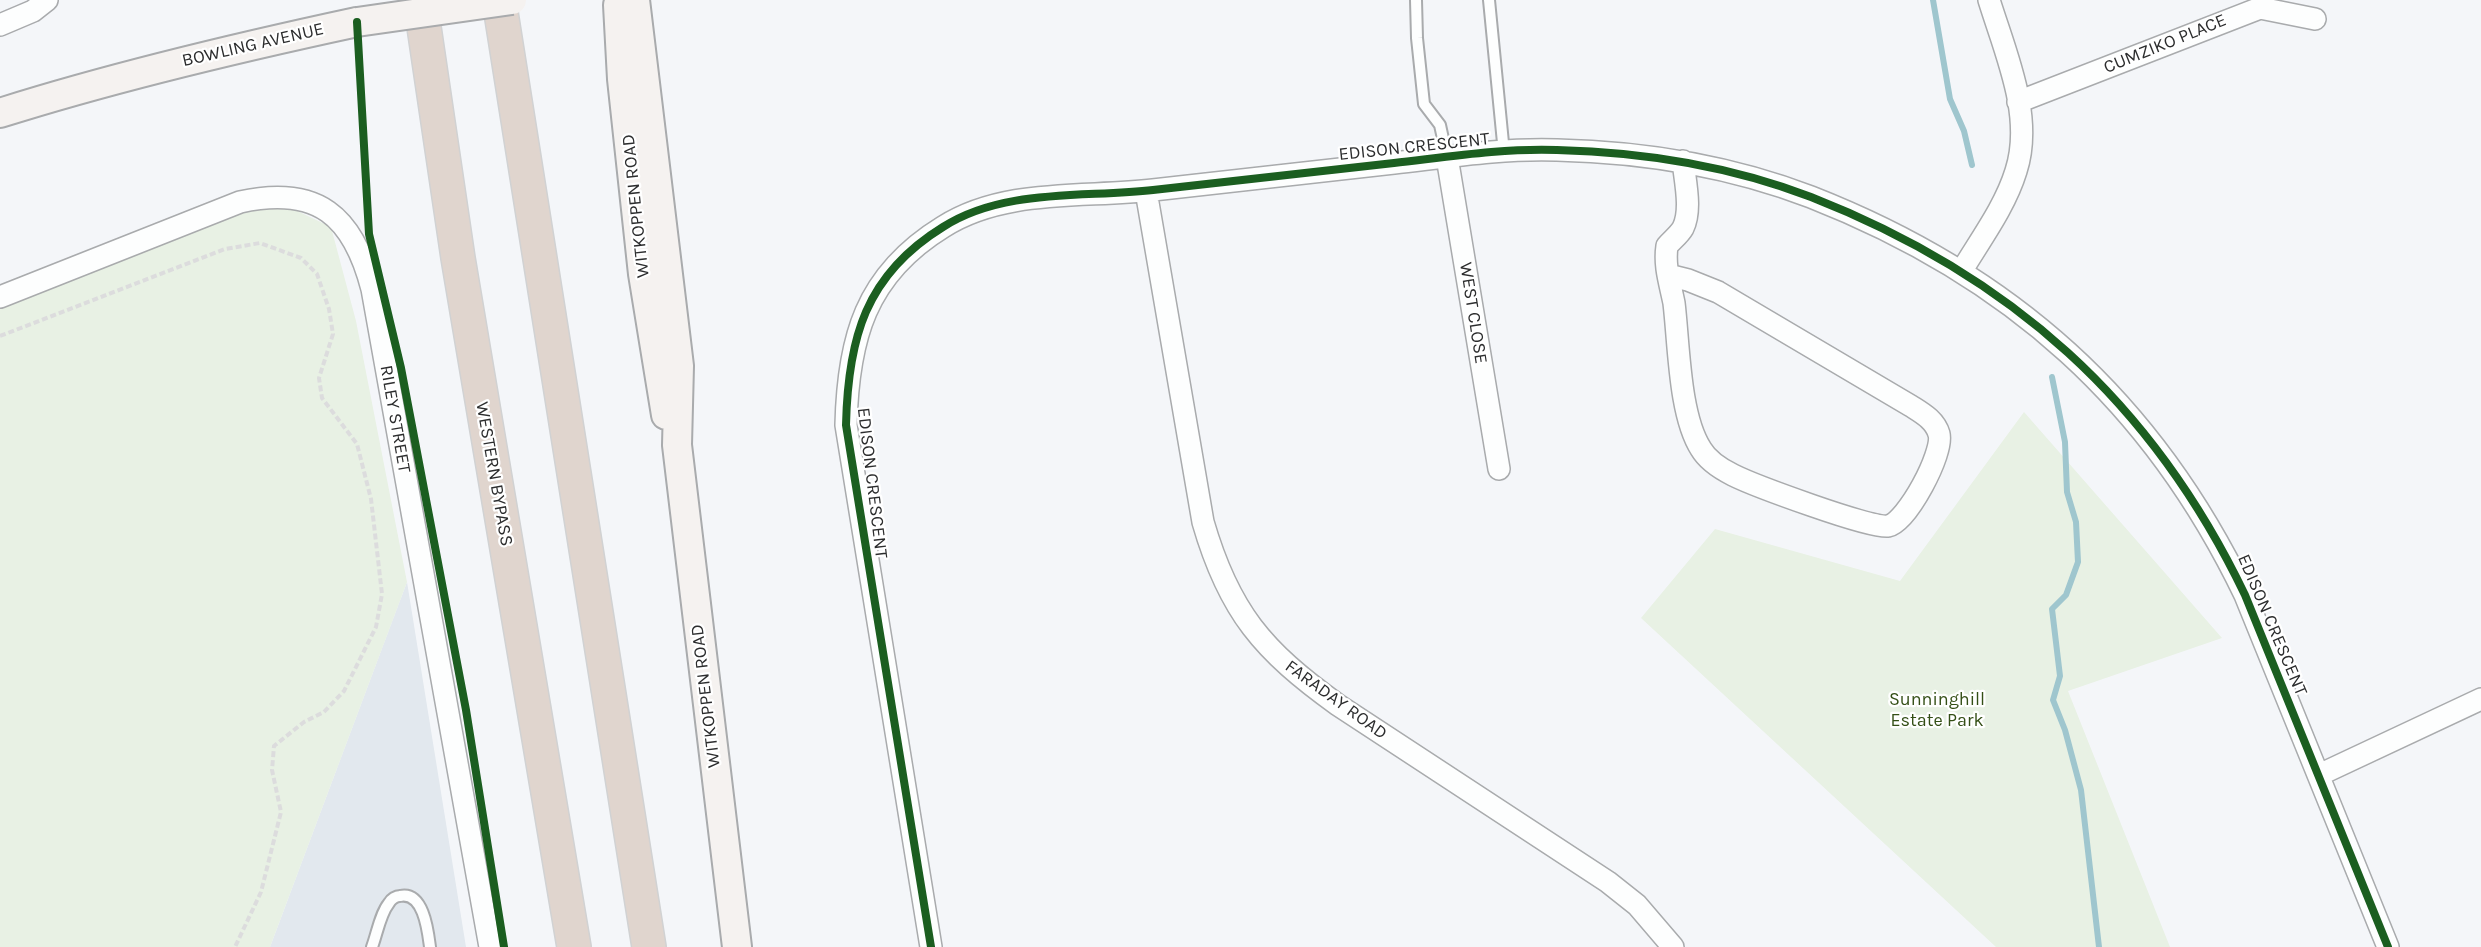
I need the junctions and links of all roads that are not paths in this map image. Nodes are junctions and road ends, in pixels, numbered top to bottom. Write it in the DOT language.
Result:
graph roads {
  1 [pos="420,0"];
  2 [pos="499,0"];
  3 [pos="512,0"];
  4 [pos="618,0"];
  5 [pos="635,0"];
  6 [pos="1416,0"];
  7 [pos="1489,0"];
  8 [pos="1989,0"];
  9 [pos="44,3"];
  10 [pos="2315,19"];
  11 [pos="0,25"];
  12 [pos="2018,102"];
  13 [pos="0,113"];
  14 [pos="1504,153"];
  15 [pos="1447,157"];
  16 [pos="1683,161"];
  17 [pos="1146,191"];
  18 [pos="1961,272"];
  19 [pos="1668,275"];
  20 [pos="0,297"];
  21 [pos="677,445"];
  22 [pos="1498,468"];
  23 [pos="2481,699"];
  24 [pos="2319,775"];
  25 [pos="372,947"];
  26 [pos="430,947"];
  27 [pos="490,947"];
  28 [pos="574,947"];
  29 [pos="649,947"];
  30 [pos="737,947"];
  31 [pos="932,947"];
  32 [pos="1673,947"];
  33 [pos="2388,947"];
  1 -- 28 [label="highway, WESTERN BYPASS"];
  2 -- 29 [label="highway"];
  3 -- 13 [label="main road, BOWLING AVENUE, bridge"];
  4 -- 21 [label="main road, WITKOPPEN ROAD"];
  5 -- 21 [label="main road, WITKOPPEN ROAD"];
  6 -- 15 [label="lane"];
  7 -- 14 [label="lane"];
  8 -- 12 [label="street"];
  9 -- 11 [label="street"];
  10 -- 12 [label="street, CUMZIKO PLACE"];
  12 -- 18 [label="street"];
  14 -- 15 [label="street, EDISON CRESCENT"];
  14 -- 16 [label="street, EDISON CRESCENT"];
  15 -- 17 [label="street, EDISON CRESCENT"];
  15 -- 22 [label="street, WEST CLOSE"];
  16 -- 18 [label="street, EDISON CRESCENT"];
  16 -- 19 [label="street"];
  17 -- 31 [label="street, EDISON CRESCENT"];
  17 -- 32 [label="street, FARADAY ROAD"];
  18 -- 24 [label="street, EDISON CRESCENT"];
  19 -- 19 [label="street"];
  20 -- 27 [label="street, RILEY STREET"];
  21 -- 30 [label="main road, WITKOPPEN ROAD"];
  23 -- 24 [label="street"];
  24 -- 33 [label="street, EDISON CRESCENT"];
  25 -- 26 [label="lane"];
}
